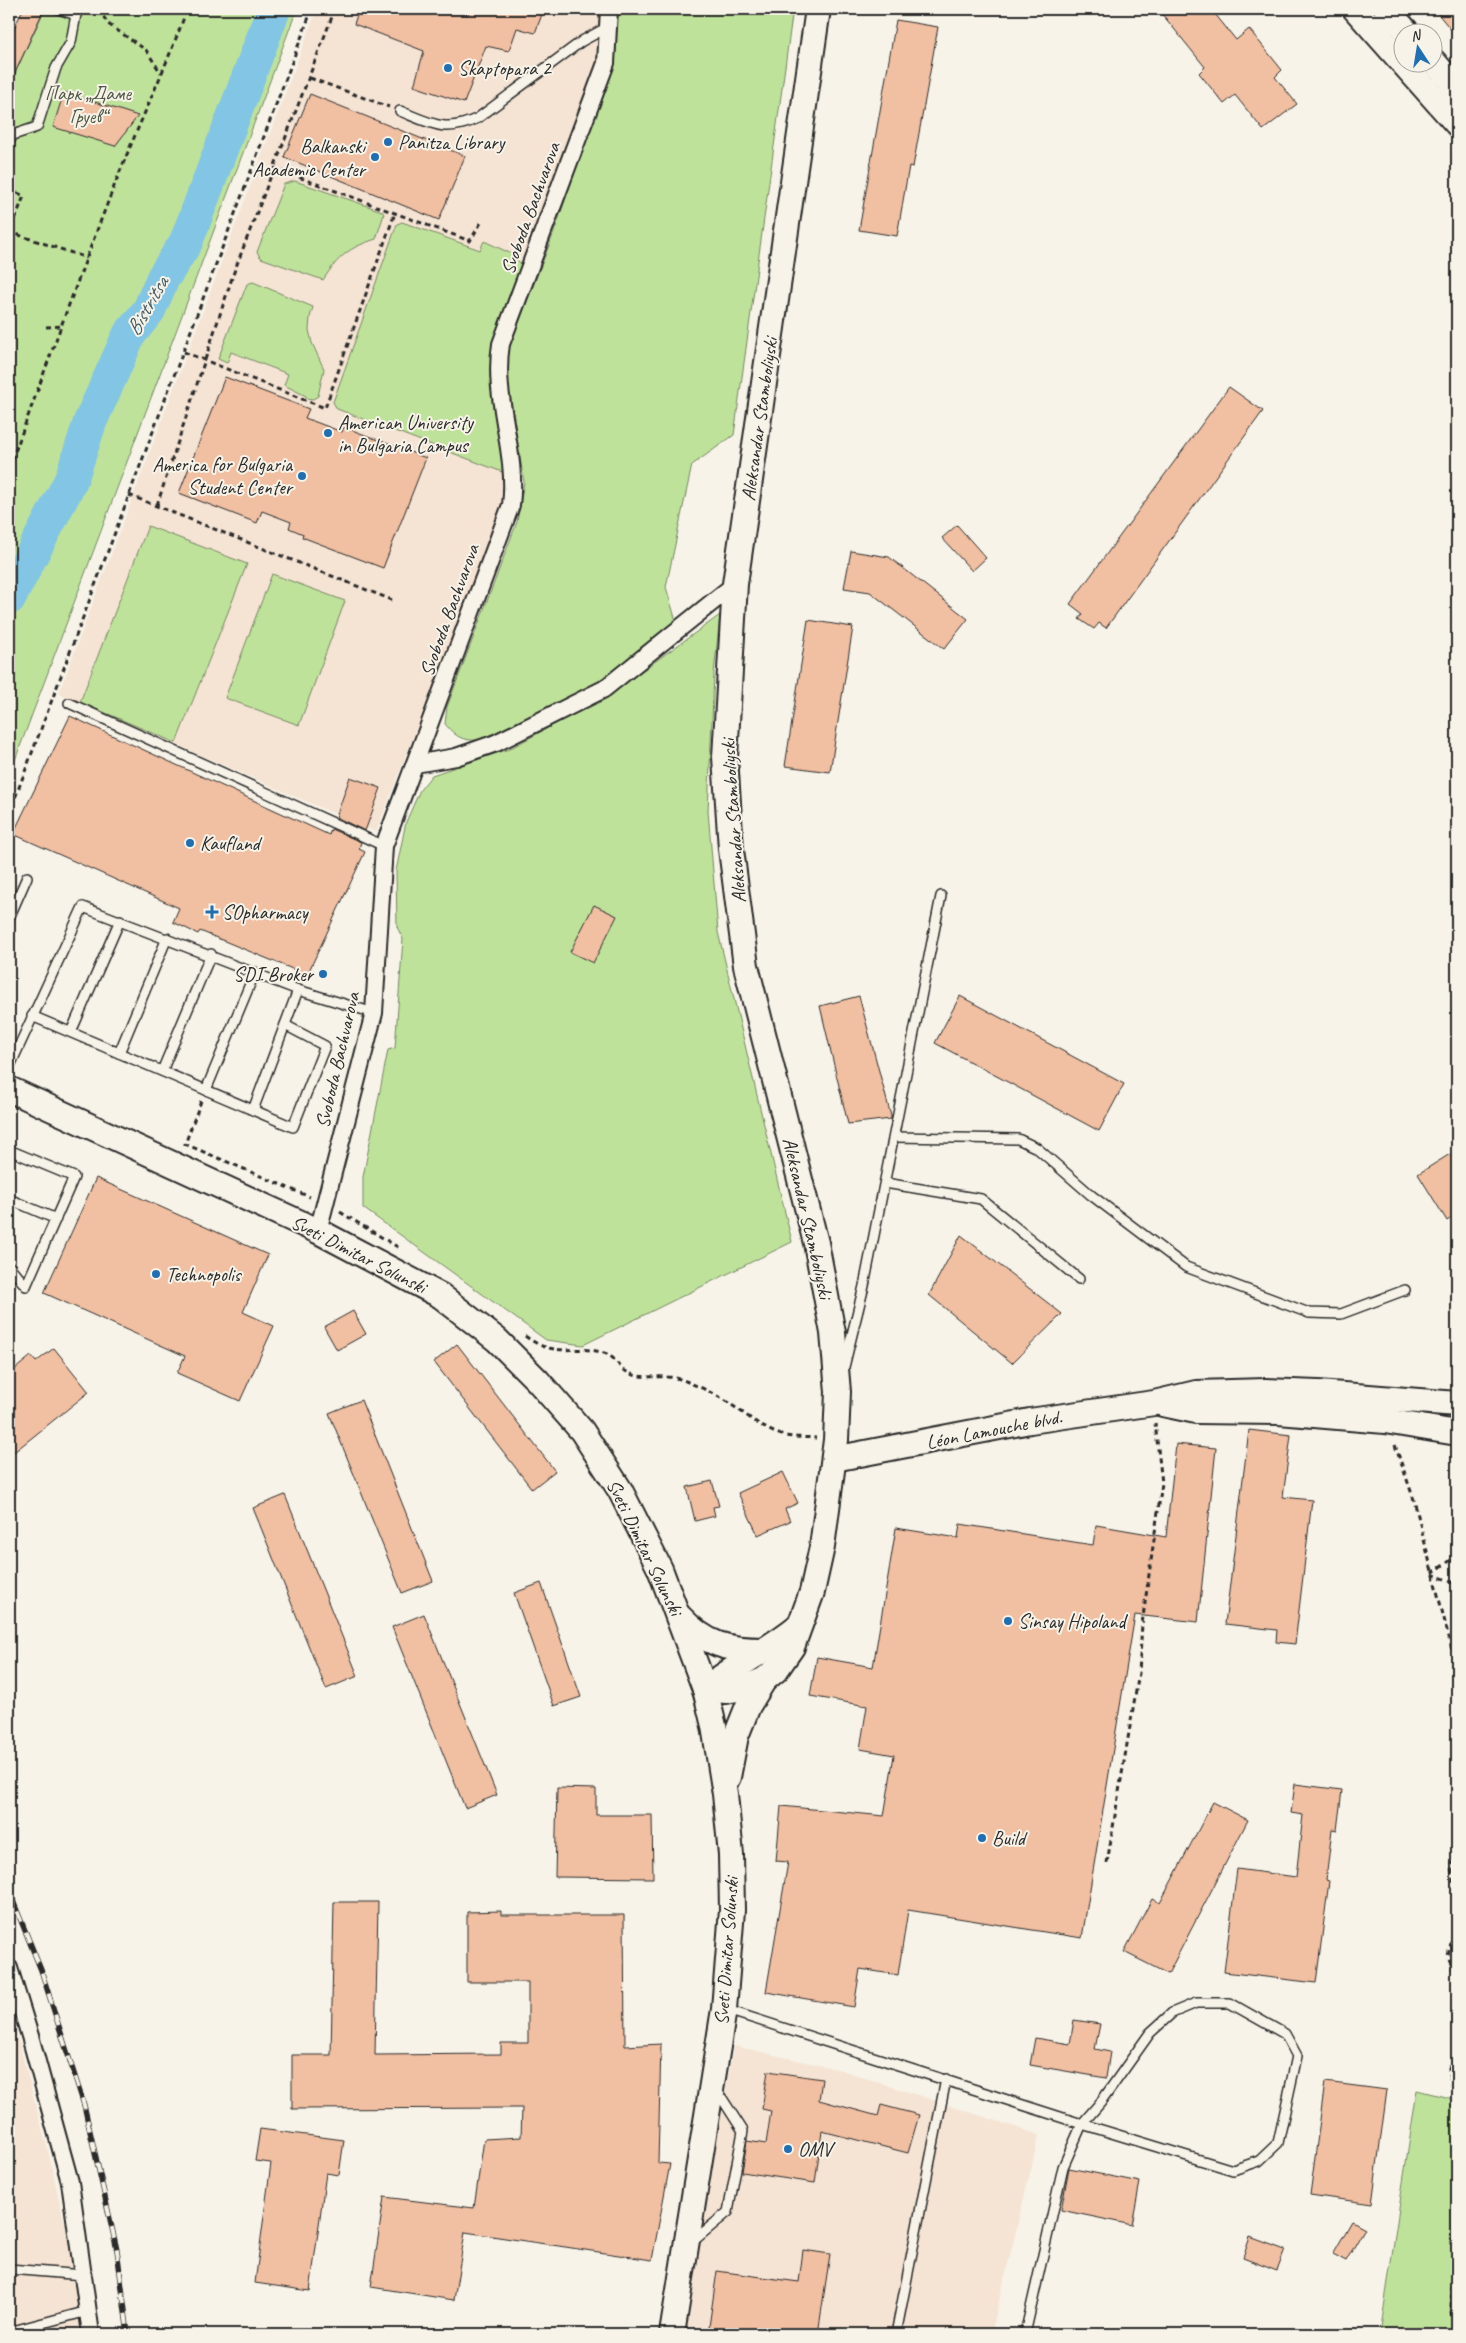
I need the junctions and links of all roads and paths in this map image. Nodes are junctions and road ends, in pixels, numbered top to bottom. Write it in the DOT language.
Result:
graph roads {
  1 [pos="18,9"];
  2 [pos="59,9"];
  3 [pos="99,9"];
  4 [pos="187,9"];
  5 [pos="312,9"];
  6 [pos="336,9"];
  7 [pos="610,9"];
  8 [pos="818,9"];
  9 [pos="1355,9"];
  10 [pos="1386,9"];
  11 [pos="77,12"];
  12 [pos="1398,22"];
  13 [pos="609,26"];
  14 [pos="9,27"];
  15 [pos="1444,72"];
  16 [pos="162,74"];
  17 [pos="310,78"];
  18 [pos="1456,83"];
  19 [pos="400,112"];
  20 [pos="1457,124"];
  21 [pos="9,142"];
  22 [pos="274,168"];
  23 [pos="9,190"];
  24 [pos="395,213"];
  25 [pos="482,221"];
  26 [pos="10,234"];
  27 [pos="87,258"];
  28 [pos="62,326"];
  29 [pos="46,327"];
  30 [pos="184,352"];
  31 [pos="204,362"];
  32 [pos="9,452"];
  33 [pos="14,454"];
  34 [pos="9,468"];
  35 [pos="129,494"];
  36 [pos="157,506"];
  37 [pos="736,584"];
  38 [pos="392,600"];
  39 [pos="69,703"];
  40 [pos="415,764"];
  41 [pos="9,814"];
  42 [pos="384,846"];
  43 [pos="27,877"];
  44 [pos="940,896"];
  45 [pos="9,918"];
  46 [pos="120,920"];
  47 [pos="167,938"];
  48 [pos="211,954"];
  49 [pos="255,972"];
  50 [pos="298,990"];
  51 [pos="374,1013"];
  52 [pos="32,1016"];
  53 [pos="285,1025"];
  54 [pos="70,1032"];
  55 [pos="119,1053"];
  56 [pos="9,1068"];
  57 [pos="162,1071"];
  58 [pos="9,1089"];
  59 [pos="206,1090"];
  60 [pos="253,1110"];
  61 [pos="894,1137"];
  62 [pos="9,1150"];
  63 [pos="885,1183"];
  64 [pos="9,1199"];
  65 [pos="324,1203"];
  66 [pos="56,1219"];
  67 [pos="318,1231"];
  68 [pos="408,1253"];
  69 [pos="9,1266"];
  70 [pos="1079,1279"];
  71 [pos="1405,1290"];
  72 [pos="520,1331"];
  73 [pos="838,1392"];
  74 [pos="1154,1403"];
  75 [pos="1457,1404"];
  76 [pos="1385,1421"];
  77 [pos="1457,1433"];
  78 [pos="835,1449"];
  79 [pos="1457,1556"];
  80 [pos="1432,1574"];
  81 [pos="1457,1594"];
  82 [pos="679,1616"];
  83 [pos="800,1625"];
  84 [pos="767,1650"];
  85 [pos="764,1680"];
  86 [pos="1457,1688"];
  87 [pos="705,1689"];
  88 [pos="725,1794"];
  89 [pos="1457,1852"];
  90 [pos="1107,1863"];
  91 [pos="1457,1910"];
  92 [pos="1457,1915"];
  93 [pos="9,1968"];
  94 [pos="1457,1979"];
  95 [pos="724,2009"];
  96 [pos="1457,2049"];
  97 [pos="946,2079"];
  98 [pos="712,2083"];
  99 [pos="1082,2124"];
  100 [pos="1457,2128"];
  101 [pos="1457,2192"];
  102 [pos="686,2247"];
  103 [pos="9,2269"];
  104 [pos="83,2275"];
  105 [pos="88,2311"];
  106 [pos="9,2332"];
  107 [pos="91,2334"];
  108 [pos="672,2334"];
  109 [pos="896,2334"];
  110 [pos="1025,2334"];
  111 [pos="1454,2334"];
  1 -- 14 [label="path"];
  2 -- 11 [label="lane"];
  3 -- 16 [label="path"];
  4 -- 16 [label="path"];
  5 -- 30 [label="path"];
  6 -- 17 [label="path"];
  7 -- 13 [label="street, Svoboda Bachvarova"];
  8 -- 37 [label="street, Aleksandar Stamboliyski"];
  9 -- 20 [label="street"];
  10 -- 12 [label="street"];
  11 -- 21 [label="lane"];
  13 -- 19 [label="lane"];
  13 -- 40 [label="street, Svoboda Bachvarova"];
  15 -- 18 [label="street"];
  16 -- 27 [label="path"];
  17 -- 19 [label="path"];
  17 -- 22 [label="path"];
  22 -- 24 [label="path"];
  22 -- 31 [label="path"];
  23 -- 26 [label="path"];
  24 -- 25 [label="path"];
  24 -- 31 [label="path"];
  26 -- 27 [label="path"];
  27 -- 28 [label="path"];
  28 -- 29 [label="path"];
  28 -- 33 [label="path"];
  30 -- 31 [label="path"];
  30 -- 35 [label="path"];
  31 -- 36 [label="path"];
  32 -- 33 [label="path"];
  33 -- 34 [label="path"];
  35 -- 36 [label="path"];
  35 -- 41 [label="path"];
  36 -- 38 [label="path"];
  37 -- 40 [label="street"];
  37 -- 73 [label="street, Aleksandar Stamboliyski"];
  39 -- 42 [label="lane"];
  40 -- 42 [label="street, Svoboda Bachvarova"];
  42 -- 51 [label="street, Svoboda Bachvarova"];
  43 -- 45 [label="lane"];
  44 -- 61 [label="lane"];
  46 -- 47 [label="lane"];
  46 -- 52 [label="lane"];
  46 -- 54 [label="lane"];
  47 -- 48 [label="lane"];
  47 -- 55 [label="lane"];
  48 -- 49 [label="lane"];
  48 -- 57 [label="lane"];
  49 -- 50 [label="lane"];
  49 -- 59 [label="lane"];
  50 -- 51 [label="lane"];
  50 -- 53 [label="lane"];
  51 -- 65 [label="street, Svoboda Bachvarova"];
  52 -- 54 [label="lane"];
  52 -- 56 [label="lane"];
  53 -- 60 [label="lane"];
  53 -- 60 [label="lane"];
  54 -- 55 [label="lane"];
  55 -- 57 [label="lane"];
  57 -- 59 [label="lane"];
  58 -- 67 [label="street, Sveti Dimitar Solunski"];
  59 -- 60 [label="lane"];
  59 -- 65 [label="path"];
  61 -- 63 [label="lane"];
  61 -- 71 [label="lane"];
  62 -- 66 [label="lane"];
  63 -- 70 [label="lane"];
  63 -- 73 [label="lane"];
  64 -- 66 [label="lane"];
  65 -- 67 [label="street, Svoboda Bachvarova"];
  65 -- 68 [label="path"];
  66 -- 69 [label="lane"];
  67 -- 82 [label="street, Sveti Dimitar Solunski"];
  72 -- 78 [label="path"];
  73 -- 78 [label="street, Aleksandar Stamboliyski"];
  74 -- 75 [label="street, Léon Lamouche blvd."];
  74 -- 76 [label="street, Léon Lamouche blvd."];
  74 -- 78 [label="street, Léon Lamouche blvd."];
  74 -- 90 [label="path"];
  76 -- 77 [label="street, Léon Lamouche blvd."];
  76 -- 80 [label="path"];
  78 -- 83 [label="street, Aleksandar Stamboliyski"];
  79 -- 80 [label="path"];
  80 -- 81 [label="path"];
  80 -- 86 [label="path"];
  82 -- 84 [label="street"];
  82 -- 87 [label="street, Sveti Dimitar Solunski"];
  83 -- 84 [label="street"];
  83 -- 85 [label="street, Aleksandar Stamboliyski"];
  84 -- 87 [label="street"];
  85 -- 87 [label="street"];
  85 -- 88 [label="street"];
  87 -- 88 [label="street, Sveti Dimitar Solunski"];
  88 -- 95 [label="street, Sveti Dimitar Solunski"];
  89 -- 91 [label="path"];
  92 -- 94 [label="path"];
  93 -- 104 [label="street"];
  95 -- 97 [label="lane"];
  95 -- 98 [label="street, Sveti Dimitar Solunski"];
  96 -- 100 [label="path"];
  97 -- 99 [label="lane"];
  97 -- 109 [label="lane"];
  98 -- 102 [label="street, Sveti Dimitar Solunski"];
  98 -- 102 [label="lane"];
  99 -- 99 [label="lane"];
  99 -- 110 [label="lane"];
  101 -- 111 [label="path"];
  102 -- 108 [label="street, Sveti Dimitar Solunski"];
  103 -- 104 [label="lane"];
  104 -- 105 [label="street"];
  105 -- 106 [label="lane"];
  105 -- 107 [label="street"];
}
